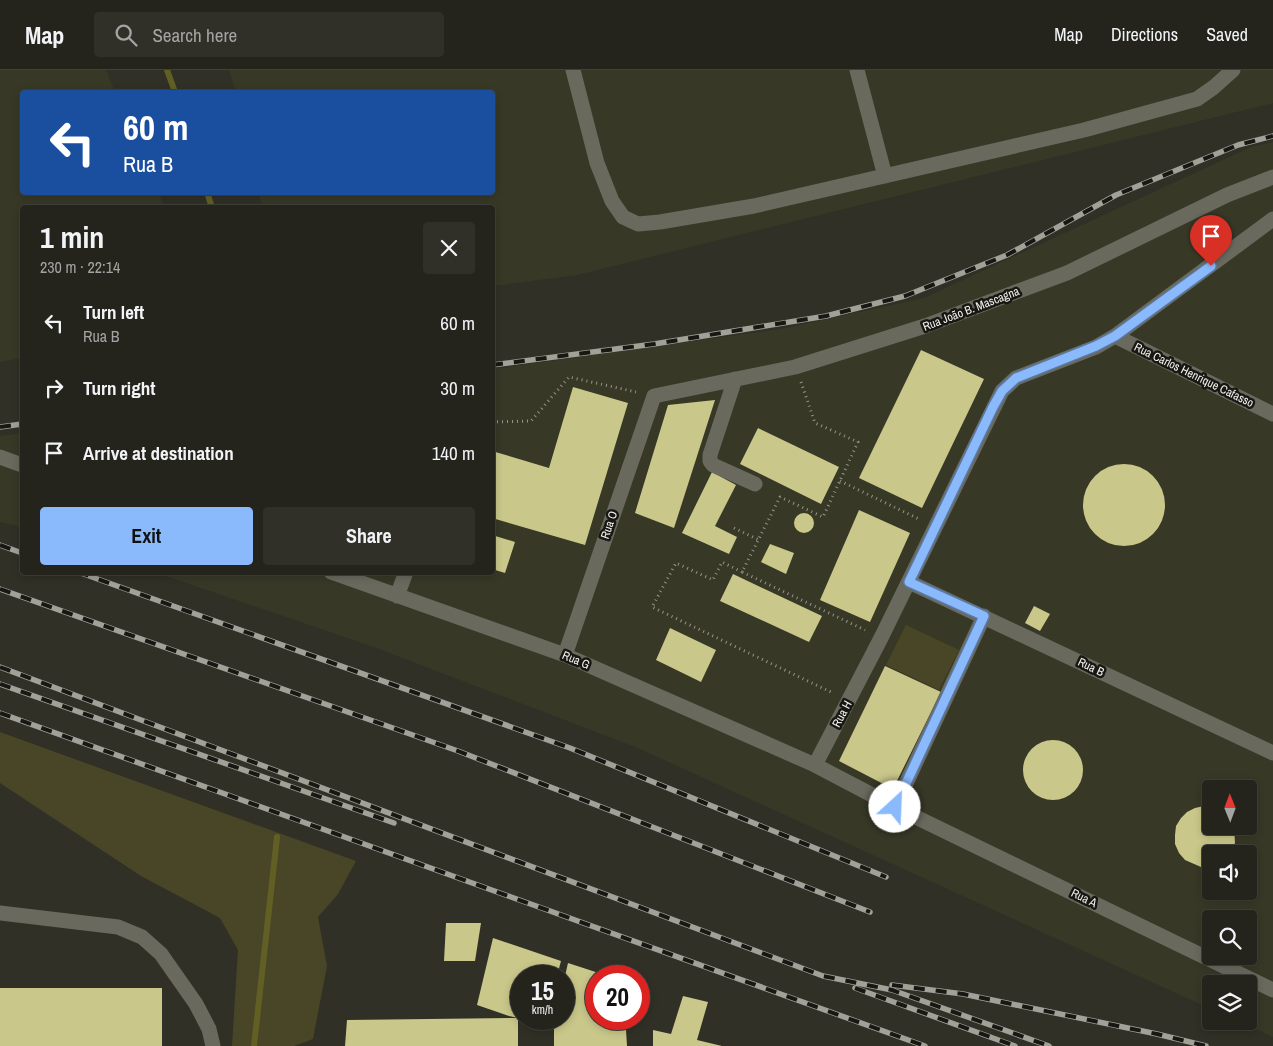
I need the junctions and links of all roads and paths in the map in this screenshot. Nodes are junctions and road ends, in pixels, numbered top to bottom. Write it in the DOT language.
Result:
graph roads {
  1 [pos="573,70"];
  2 [pos="857,70"];
  3 [pos="1233,70"];
  4 [pos="885,176"];
  5 [pos="1273,177"];
  6 [pos="1273,219"];
  7 [pos="1115,336"];
  8 [pos="796,367"];
  9 [pos="735,379"];
  10 [pos="654,396"];
  11 [pos="1273,414"];
  12 [pos="495,422"];
  13 [pos="0,458"];
  14 [pos="20,464"];
  15 [pos="840,481"];
  16 [pos="755,484"];
  17 [pos="936,527"];
  18 [pos="734,528"];
  19 [pos="759,540"];
  20 [pos="742,572"];
  21 [pos="339,575"];
  22 [pos="405,575"];
  23 [pos="909,582"];
  24 [pos="397,596"];
  25 [pos="984,616"];
  26 [pos="881,638"];
  27 [pos="565,655"];
  28 [pos="850,701"];
  29 [pos="1273,753"];
  30 [pos="815,765"];
  31 [pos="895,807"];
  32 [pos="0,913"];
  33 [pos="1273,990"];
  34 [pos="213,1046"];
  1 -- 4 [label="lane"];
  2 -- 4 [label="lane"];
  3 -- 4 [label="lane"];
  5 -- 8 [label="lane, Rua João B. Mascagna"];
  6 -- 7 [label="lane, Rua H"];
  7 -- 11 [label="lane, Rua Carlos Henrique Cafasso"];
  7 -- 17 [label="lane, Rua H"];
  8 -- 9 [label="lane, Rua João B. Mascagna"];
  8 -- 15 [label="path"];
  9 -- 10 [label="lane, Rua João B. Mascagna"];
  9 -- 16 [label="lane"];
  10 -- 12 [label="path"];
  10 -- 27 [label="lane, Rua O"];
  13 -- 14 [label="lane"];
  15 -- 17 [label="path"];
  15 -- 19 [label="path"];
  17 -- 23 [label="lane, Rua H"];
  18 -- 19 [label="path"];
  19 -- 20 [label="path"];
  20 -- 26 [label="path"];
  20 -- 28 [label="path"];
  21 -- 24 [label="lane, Rua G"];
  22 -- 24 [label="lane"];
  23 -- 25 [label="lane, Rua B"];
  23 -- 26 [label="lane, Rua H"];
  24 -- 27 [label="lane, Rua G"];
  25 -- 29 [label="lane, Rua B"];
  25 -- 31 [label="lane"];
  26 -- 28 [label="lane, Rua H"];
  27 -- 30 [label="lane, Rua G"];
  28 -- 30 [label="lane, Rua H"];
  30 -- 31 [label="lane"];
  31 -- 33 [label="lane, Rua A"];
  32 -- 34 [label="lane"];
}
